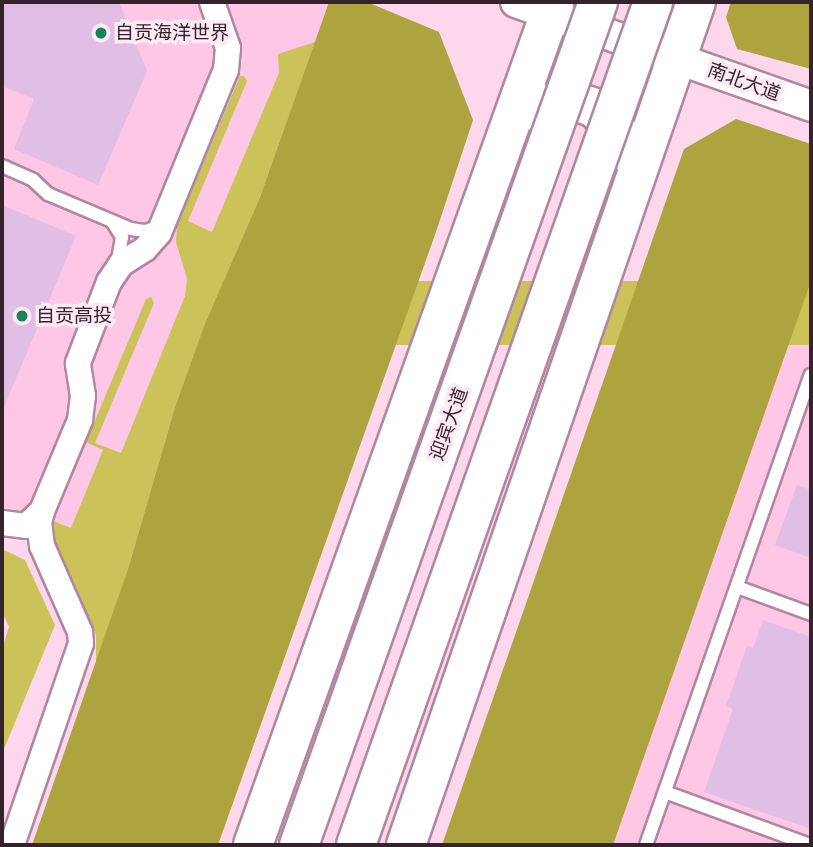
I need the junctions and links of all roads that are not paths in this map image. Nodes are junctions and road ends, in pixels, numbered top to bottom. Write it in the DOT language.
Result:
graph roads {
  1 [pos="212,2"];
  2 [pos="598,2"];
  3 [pos="653,2"];
  4 [pos="696,2"];
  5 [pos="540,6"];
  6 [pos="676,58"];
  7 [pos="811,106"];
  8 [pos="502,147"];
  9 [pos="2,166"];
  10 [pos="628,201"];
  11 [pos="111,220"];
  12 [pos="163,224"];
  13 [pos="111,278"];
  14 [pos="811,375"];
  15 [pos="41,511"];
  16 [pos="2,523"];
  17 [pos="42,546"];
  18 [pos="737,587"];
  19 [pos="811,614"];
  20 [pos="664,792"];
  21 [pos="12,845"];
  22 [pos="253,845"];
  23 [pos="299,845"];
  24 [pos="356,845"];
  25 [pos="406,845"];
  26 [pos="646,845"];
  27 [pos="810,845"];
  1 -- 12 [label="street"];
  2 -- 23 [label="main road, 迎宾大道, bridge"];
  3 -- 24 [label="main road, bridge"];
  4 -- 6 [label="main road"];
  5 -- 6 [label="street, 南北大道"];
  5 -- 8 [label="main road"];
  6 -- 7 [label="street, 南北大道"];
  6 -- 10 [label="main road"];
  8 -- 10 [label="main road"];
  8 -- 22 [label="main road"];
  9 -- 11 [label="lane"];
  10 -- 25 [label="main road"];
  11 -- 12 [label="lane"];
  11 -- 13 [label="lane"];
  12 -- 13 [label="street"];
  13 -- 15 [label="street"];
  14 -- 18 [label="lane"];
  15 -- 16 [label="street"];
  15 -- 17 [label="street"];
  16 -- 17 [label="street"];
  17 -- 21 [label="street"];
  18 -- 19 [label="lane"];
  18 -- 20 [label="lane"];
  20 -- 26 [label="lane"];
  20 -- 27 [label="lane"];
}
